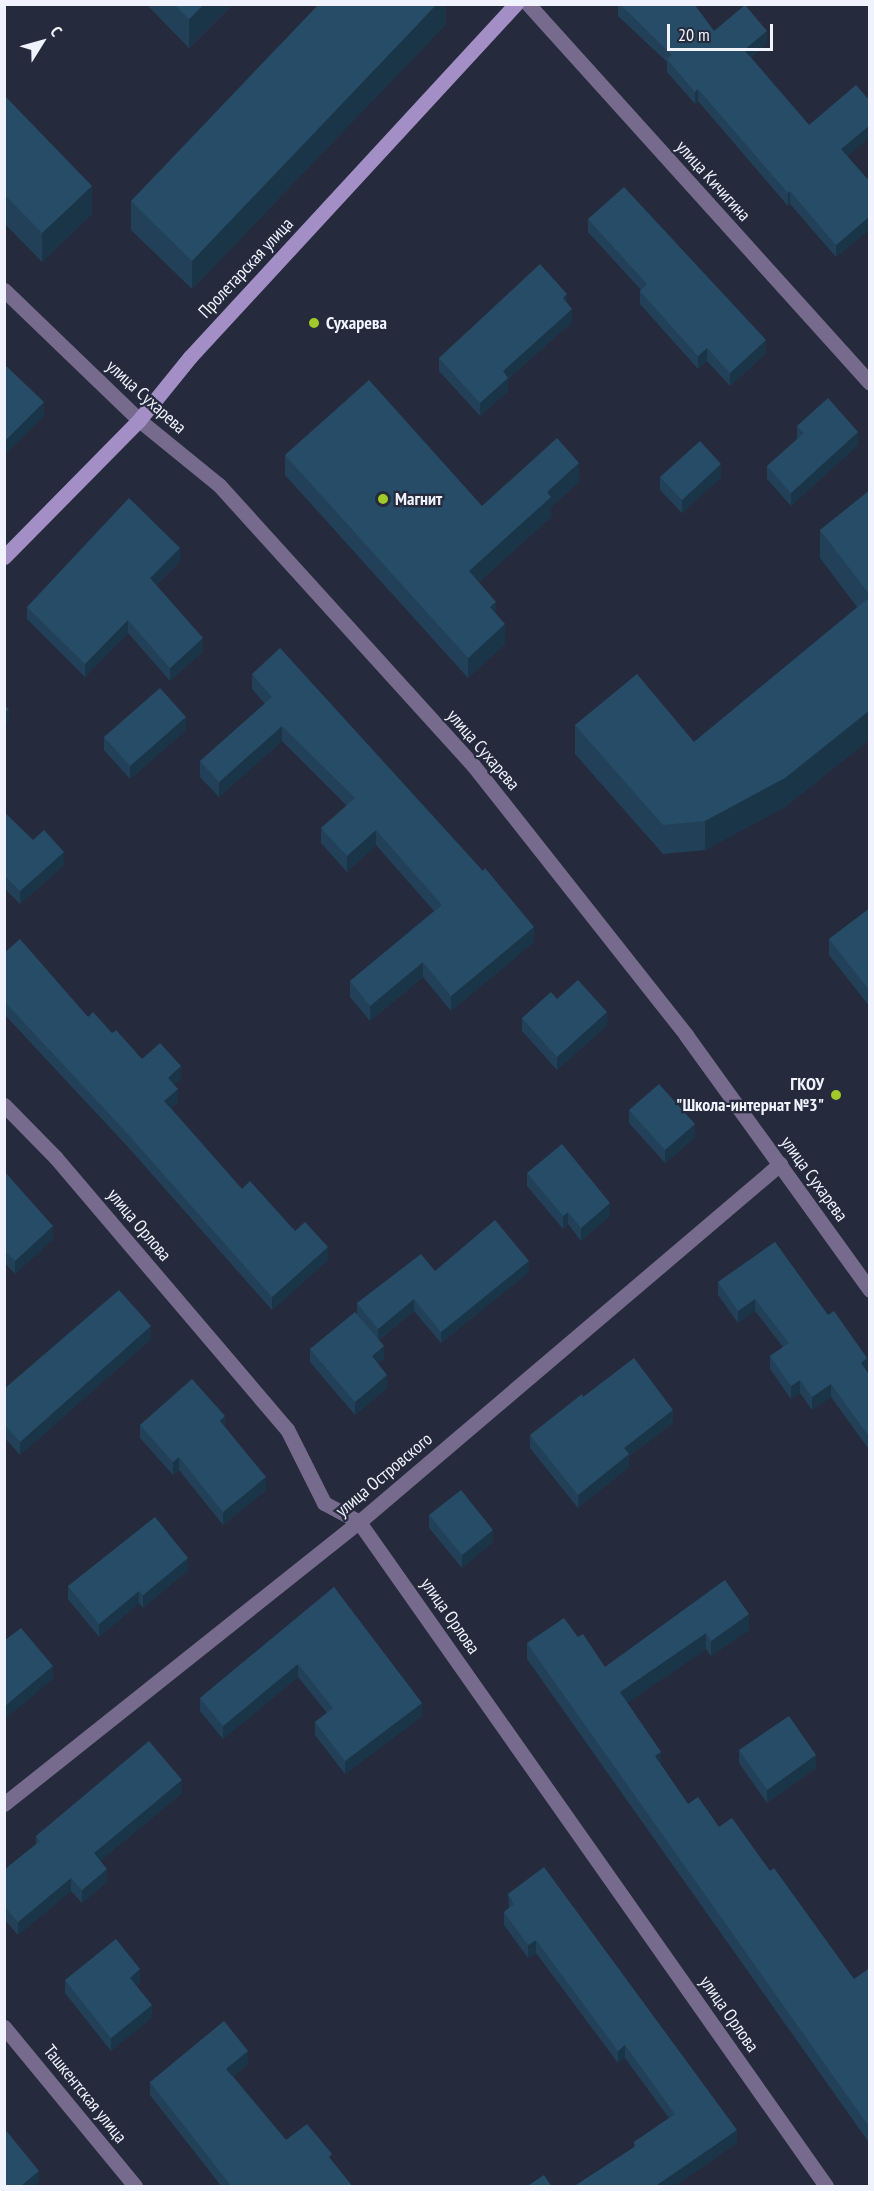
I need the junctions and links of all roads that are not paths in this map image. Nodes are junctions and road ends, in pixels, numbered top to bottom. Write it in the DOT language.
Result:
graph roads {
  1 [pos="516,4"];
  2 [pos="528,4"];
  3 [pos="4,290"];
  4 [pos="870,383"];
  5 [pos="139,420"];
  6 [pos="4,557"];
  7 [pos="4,1105"];
  8 [pos="780,1164"];
  9 [pos="870,1290"];
  10 [pos="359,1521"];
  11 [pos="4,1804"];
  12 [pos="4,2027"];
  13 [pos="135,2187"];
  14 [pos="826,2187"];
  1 -- 5 [label="main road, Пролетарская улица"];
  2 -- 4 [label="street, улица Кичигина"];
  3 -- 5 [label="street, улица Сухарева"];
  5 -- 6 [label="main road, Пролетарская улица"];
  5 -- 8 [label="street, улица Сухарева"];
  7 -- 10 [label="street, улица Орлова"];
  8 -- 9 [label="street, улица Сухарева"];
  8 -- 10 [label="street, улица Островского"];
  10 -- 11 [label="street, улица Островского"];
  10 -- 14 [label="street, улица Орлова"];
  12 -- 13 [label="street, Ташкентская улица"];
}
